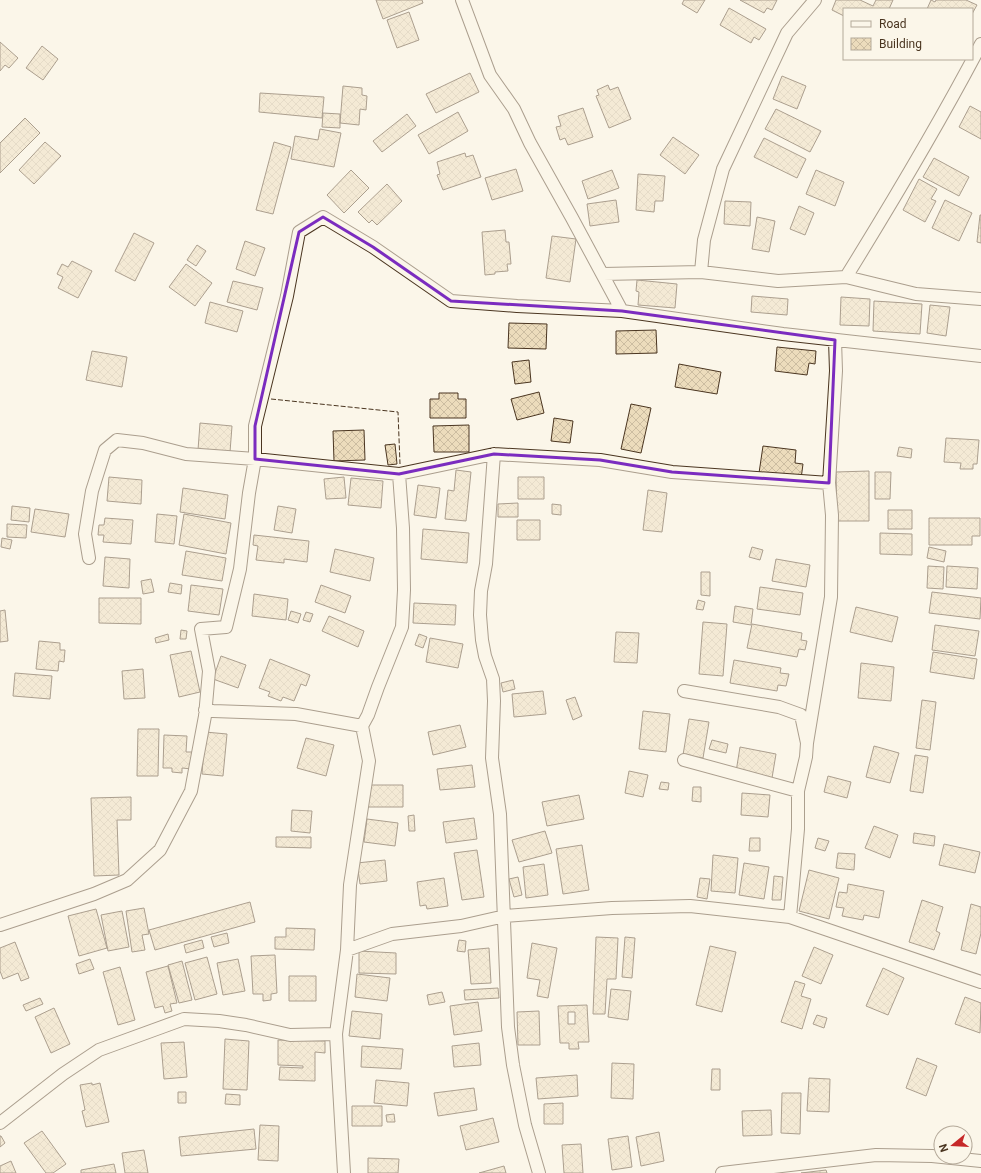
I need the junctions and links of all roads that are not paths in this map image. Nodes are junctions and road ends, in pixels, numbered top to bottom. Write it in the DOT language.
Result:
graph roads {
  1 [pos="462,0"];
  2 [pos="815,0"];
  3 [pos="981,44"];
  4 [pos="973,59"];
  5 [pos="973,60"];
  6 [pos="701,272"];
  7 [pos="603,274"];
  8 [pos="846,277"];
  9 [pos="981,299"];
  10 [pos="622,311"];
  11 [pos="835,340"];
  12 [pos="981,356"];
  13 [pos="494,454"];
  14 [pos="255,459"];
  15 [pos="400,474"];
  16 [pos="829,483"];
  17 [pos="89,558"];
  18 [pos="684,692"];
  19 [pos="205,710"];
  20 [pos="362,726"];
  21 [pos="807,743"];
  22 [pos="684,760"];
  23 [pos="798,791"];
  24 [pos="505,916"];
  25 [pos="790,918"];
  26 [pos="0,925"];
  27 [pos="347,950"];
  28 [pos="981,982"];
  29 [pos="336,1034"];
  30 [pos="0,1123"];
  31 [pos="981,1161"];
  32 [pos="344,1173"];
  33 [pos="539,1173"];
  34 [pos="722,1173"];
  1 -- 7 [label="street"];
  2 -- 6 [label="street"];
  3 -- 4 [label="street"];
  5 -- 8 [label="street"];
  6 -- 7 [label="street"];
  6 -- 8 [label="street"];
  7 -- 10 [label="street"];
  8 -- 9 [label="street"];
  10 -- 11 [label="street"];
  10 -- 14 [label="street"];
  11 -- 12 [label="street"];
  11 -- 16 [label="street"];
  13 -- 15 [label="street"];
  13 -- 16 [label="street"];
  13 -- 24 [label="street"];
  14 -- 15 [label="street"];
  14 -- 17 [label="street"];
  14 -- 19 [label="street"];
  15 -- 20 [label="street"];
  16 -- 21 [label="street"];
  18 -- 21 [label="street"];
  19 -- 20 [label="street"];
  19 -- 26 [label="street"];
  20 -- 27 [label="street"];
  21 -- 23 [label="street"];
  22 -- 23 [label="street"];
  23 -- 25 [label="street"];
  24 -- 25 [label="street"];
  24 -- 27 [label="street"];
  24 -- 33 [label="street"];
  25 -- 28 [label="street"];
  27 -- 29 [label="street"];
  29 -- 30 [label="street"];
  29 -- 32 [label="street"];
  31 -- 34 [label="street"];
}
